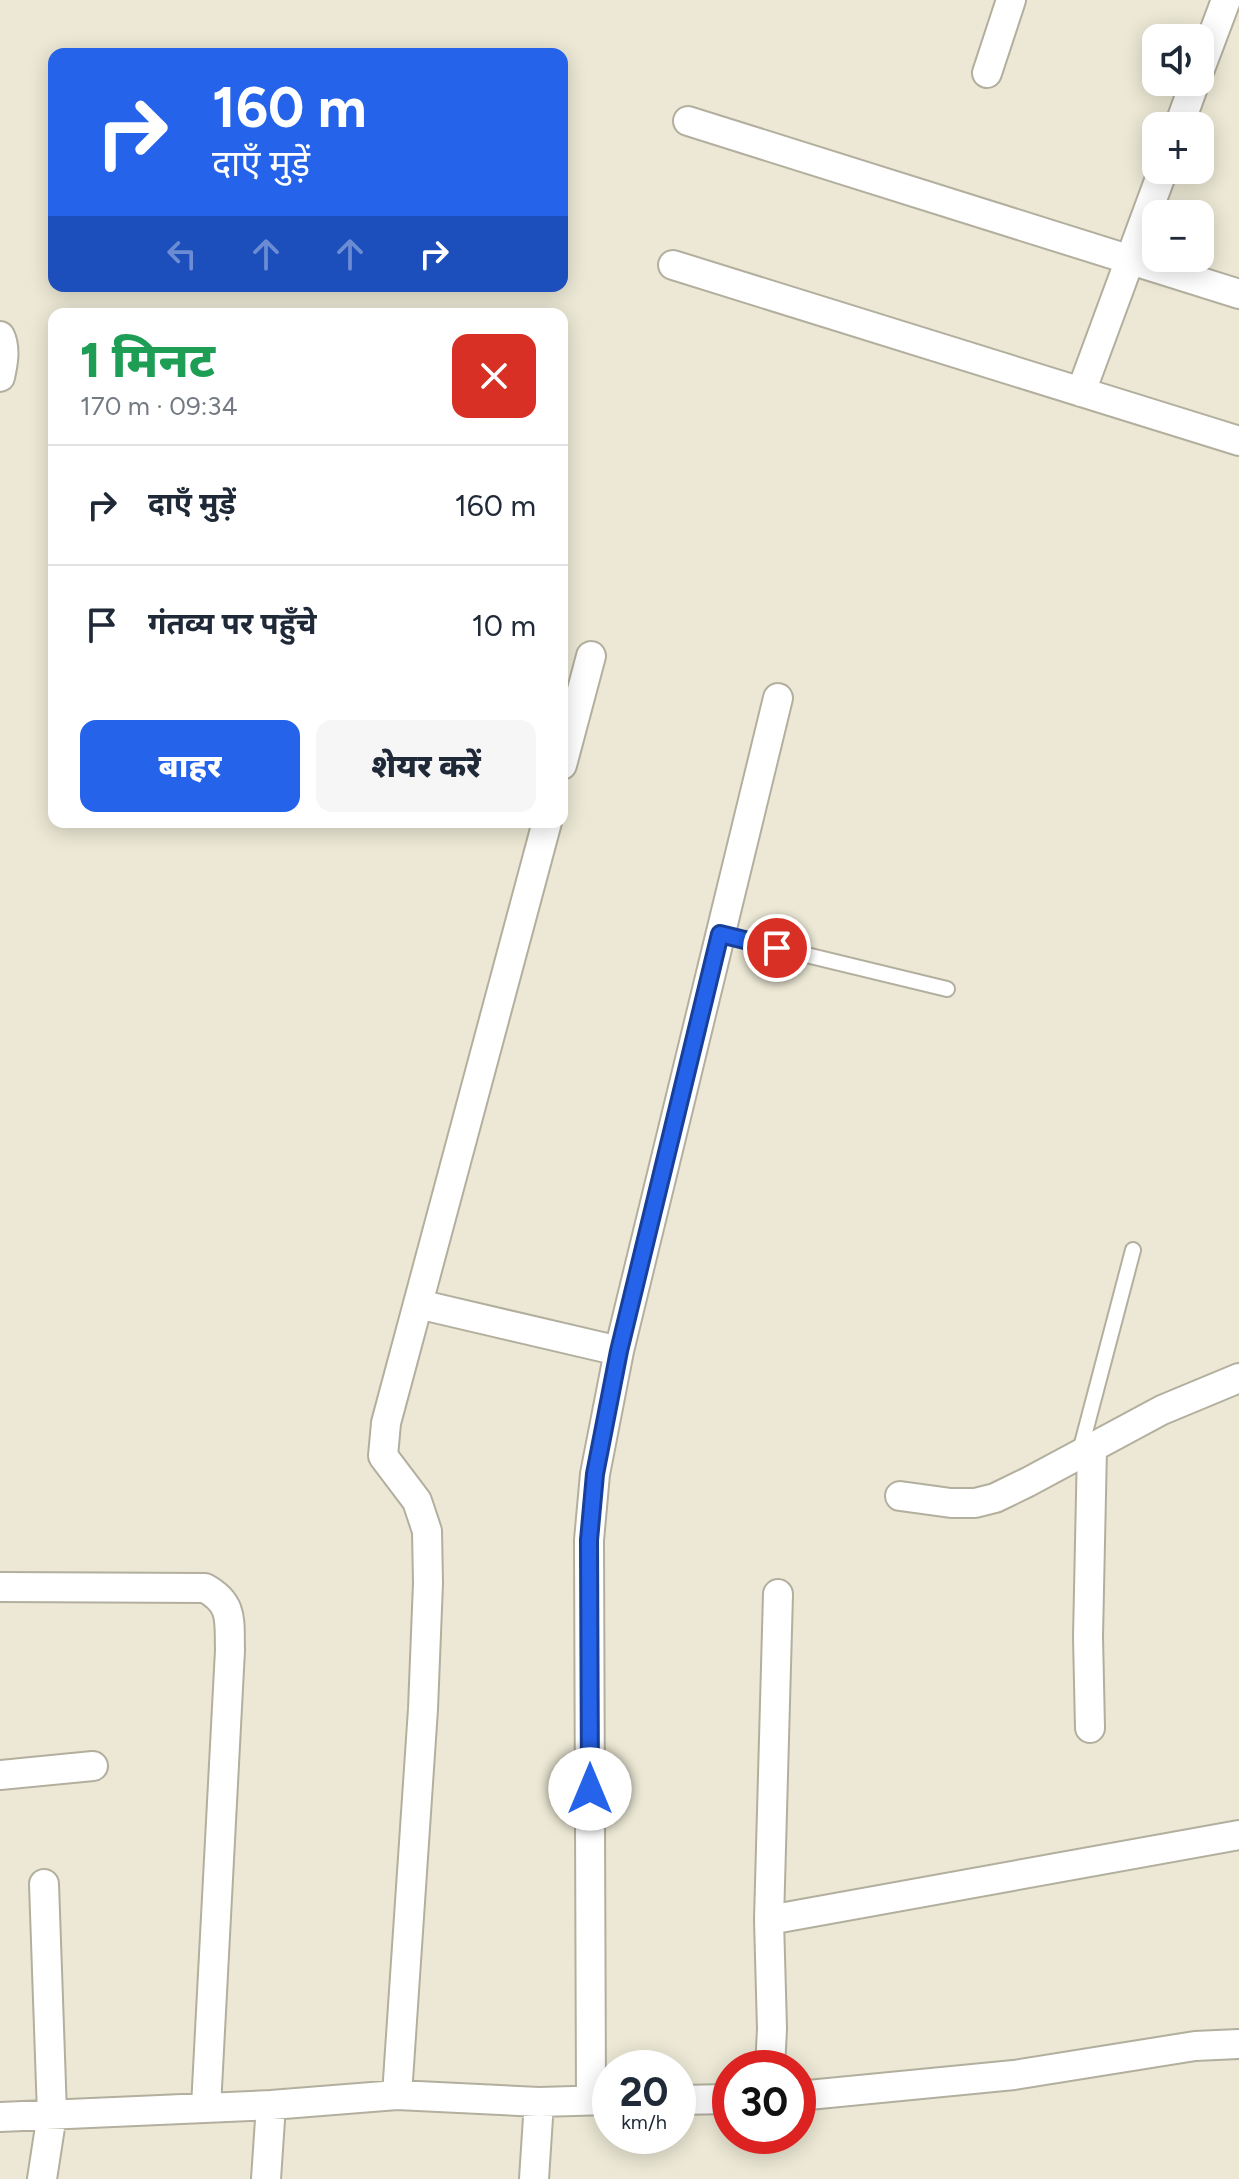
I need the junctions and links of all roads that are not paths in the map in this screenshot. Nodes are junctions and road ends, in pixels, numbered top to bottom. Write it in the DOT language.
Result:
graph roads {
  1 [pos="1011,0"];
  2 [pos="1226,0"];
  3 [pos="1214,32"];
  4 [pos="987,73"];
  5 [pos="688,121"];
  6 [pos="1158,184"];
  7 [pos="1129,260"];
  8 [pos="673,265"];
  9 [pos="1239,294"];
  10 [pos="0,336"];
  11 [pos="0,377"];
  12 [pos="1081,392"];
  13 [pos="1239,441"];
  14 [pos="591,656"];
  15 [pos="778,698"];
  16 [pos="568,742"];
  17 [pos="545,828"];
  18 [pos="720,934"];
  19 [pos="947,989"];
  20 [pos="1133,1250"];
  21 [pos="418,1304"];
  22 [pos="619,1351"];
  23 [pos="1239,1378"];
  24 [pos="1085,1452"];
  25 [pos="900,1496"];
  26 [pos="0,1587"];
  27 [pos="778,1594"];
  28 [pos="1090,1728"];
  29 [pos="93,1766"];
  30 [pos="0,1775"];
  31 [pos="1239,1835"];
  32 [pos="44,1884"];
  33 [pos="769,1920"];
  34 [pos="1239,2044"];
  35 [pos="600,2050"];
  36 [pos="771,2050"];
  37 [pos="816,2094"];
  38 [pos="397,2095"];
  39 [pos="592,2100"];
  40 [pos="539,2102"];
  41 [pos="271,2105"];
  42 [pos="206,2107"];
  43 [pos="52,2114"];
  44 [pos="0,2117"];
  45 [pos="42,2179"];
  46 [pos="266,2179"];
  47 [pos="534,2179"];
  1 -- 4 [label="street"];
  2 -- 3 [label="street"];
  5 -- 7 [label="street"];
  6 -- 7 [label="street"];
  7 -- 9 [label="street"];
  7 -- 12 [label="street"];
  8 -- 12 [label="street"];
  10 -- 11 [label="street"];
  12 -- 13 [label="street"];
  14 -- 16 [label="street"];
  15 -- 18 [label="street"];
  17 -- 21 [label="street"];
  18 -- 19 [label="lane"];
  18 -- 22 [label="street"];
  20 -- 24 [label="lane"];
  21 -- 22 [label="street"];
  21 -- 38 [label="street"];
  22 -- 35 [label="street"];
  23 -- 24 [label="street"];
  24 -- 25 [label="street"];
  24 -- 28 [label="street"];
  26 -- 42 [label="street"];
  27 -- 33 [label="street"];
  29 -- 30 [label="street"];
  31 -- 33 [label="street"];
  32 -- 43 [label="street"];
  33 -- 36 [label="street"];
  34 -- 37 [label="street"];
  38 -- 40 [label="street"];
  38 -- 41 [label="street"];
  39 -- 40 [label="street"];
  40 -- 47 [label="street"];
  41 -- 42 [label="street"];
  41 -- 46 [label="street"];
  42 -- 43 [label="street"];
  43 -- 44 [label="street"];
  43 -- 45 [label="street"];
}
